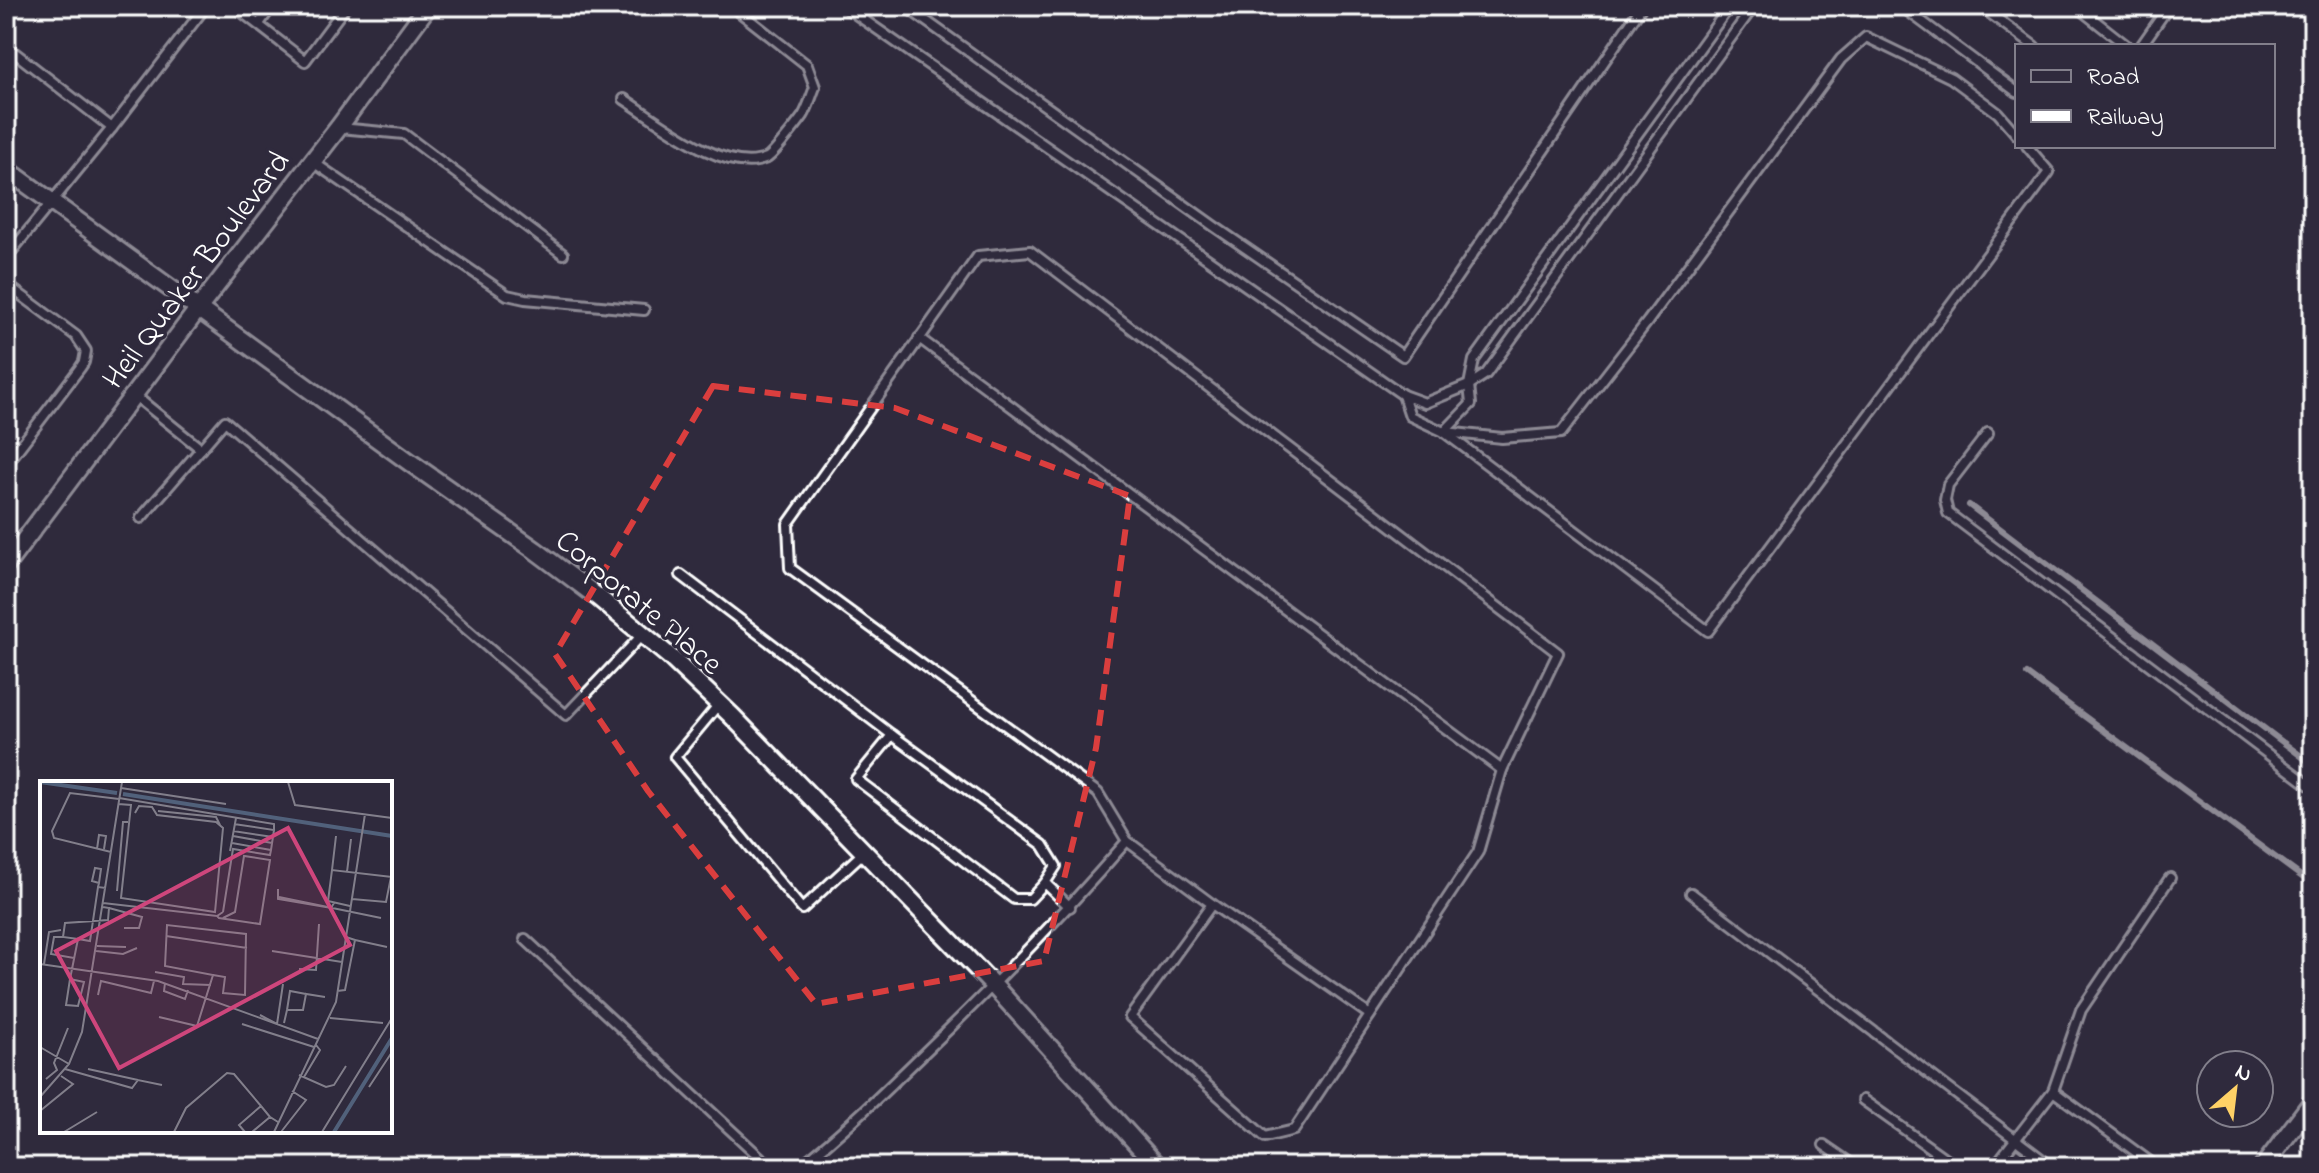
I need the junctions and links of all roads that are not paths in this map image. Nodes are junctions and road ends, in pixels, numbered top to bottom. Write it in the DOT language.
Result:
graph roads {
  1 [pos="206,6"];
  2 [pos="234,6"];
  3 [pos="272,6"];
  4 [pos="346,6"];
  5 [pos="428,6"];
  6 [pos="732,6"];
  7 [pos="844,6"];
  8 [pos="905,6"];
  9 [pos="1642,6"];
  10 [pos="1730,6"];
  11 [pos="1754,6"];
  12 [pos="1901,6"];
  13 [pos="1980,6"];
  14 [pos="2076,6"];
  15 [pos="2169,6"];
  16 [pos="259,24"];
  17 [pos="2031,44"];
  18 [pos="2124,44"];
  19 [pos="2142,44"];
  20 [pos="6,46"];
  21 [pos="2015,91"];
  22 [pos="624,99"];
  23 [pos="339,127"];
  24 [pos="112,128"];
  25 [pos="2015,133"];
  26 [pos="2029,148"];
  27 [pos="312,162"];
  28 [pos="6,169"];
  29 [pos="52,203"];
  30 [pos="563,254"];
  31 [pos="6,258"];
  32 [pos="6,284"];
  33 [pos="198,309"];
  34 [pos="644,310"];
  35 [pos="919,338"];
  36 [pos="1469,385"];
  37 [pos="133,395"];
  38 [pos="1403,395"];
  39 [pos="1444,432"];
  40 [pos="1988,433"];
  41 [pos="201,449"];
  42 [pos="6,465"];
  43 [pos="141,518"];
  44 [pos="6,565"];
  45 [pos="681,575"];
  46 [pos="643,634"];
  47 [pos="719,704"];
  48 [pos="892,735"];
  49 [pos="1502,770"];
  50 [pos="2313,788"];
  51 [pos="1127,841"];
  52 [pos="864,852"];
  53 [pos="2170,878"];
  54 [pos="1045,883"];
  55 [pos="1691,893"];
  56 [pos="1212,904"];
  57 [pos="1070,907"];
  58 [pos="525,939"];
  59 [pos="994,986"];
  60 [pos="1370,1015"];
  61 [pos="2053,1091"];
  62 [pos="1863,1100"];
  63 [pos="2313,1101"];
  64 [pos="2015,1139"];
  65 [pos="1824,1145"];
  66 [pos="2150,1162"];
  67 [pos="777,1167"];
  68 [pos="799,1167"];
  69 [pos="1158,1167"];
  70 [pos="1856,1167"];
  71 [pos="1957,1167"];
  72 [pos="1994,1167"];
  73 [pos="2052,1167"];
  74 [pos="2263,1167"];
  1 -- 24 [label="lane"];
  2 -- 16 [label="lane"];
  3 -- 16 [label="lane"];
  4 -- 16 [label="lane"];
  5 -- 23 [label="street, Heil Quaker Boulevard"];
  6 -- 22 [label="lane"];
  7 -- 38 [label="lane"];
  8 -- 9 [label="lane"];
  10 -- 36 [label="lane"];
  11 -- 36 [label="lane"];
  12 -- 21 [label="lane"];
  13 -- 17 [label="lane"];
  14 -- 18 [label="lane"];
  15 -- 19 [label="lane"];
  20 -- 24 [label="lane"];
  23 -- 27 [label="street, Heil Quaker Boulevard"];
  23 -- 30 [label="lane"];
  24 -- 29 [label="lane"];
  25 -- 39 [label="lane"];
  26 -- 39 [label="lane"];
  27 -- 33 [label="street, Heil Quaker Boulevard"];
  27 -- 34 [label="lane"];
  28 -- 29 [label="street, Corporate Place"];
  29 -- 31 [label="lane"];
  29 -- 33 [label="street, Corporate Place"];
  32 -- 42 [label="lane"];
  33 -- 37 [label="street, Heil Quaker Boulevard"];
  33 -- 46 [label="street, Corporate Place"];
  35 -- 49 [label="lane"];
  35 -- 49 [label="lane"];
  35 -- 51 [label="lane"];
  36 -- 38 [label="lane"];
  36 -- 39 [label="lane"];
  37 -- 41 [label="lane"];
  37 -- 44 [label="street, Heil Quaker Boulevard"];
  38 -- 39 [label="lane"];
  40 -- 50 [label="lane"];
  41 -- 43 [label="lane"];
  41 -- 46 [label="lane"];
  45 -- 48 [label="lane"];
  46 -- 47 [label="street, Corporate Place"];
  47 -- 52 [label="street, Corporate Place"];
  47 -- 52 [label="lane"];
  48 -- 54 [label="lane"];
  48 -- 54 [label="lane"];
  49 -- 60 [label="lane"];
  51 -- 56 [label="lane"];
  51 -- 57 [label="lane"];
  52 -- 59 [label="street, Corporate Place"];
  53 -- 61 [label="lane"];
  54 -- 57 [label="lane"];
  55 -- 64 [label="lane"];
  56 -- 60 [label="lane"];
  56 -- 60 [label="lane"];
  57 -- 59 [label="lane"];
  58 -- 67 [label="lane"];
  59 -- 68 [label="lane"];
  59 -- 69 [label="street, Corporate Place"];
  61 -- 64 [label="lane"];
  61 -- 66 [label="lane"];
  62 -- 71 [label="lane"];
  63 -- 74 [label="street"];
  64 -- 72 [label="lane"];
  64 -- 73 [label="lane"];
  65 -- 70 [label="lane"];
}
